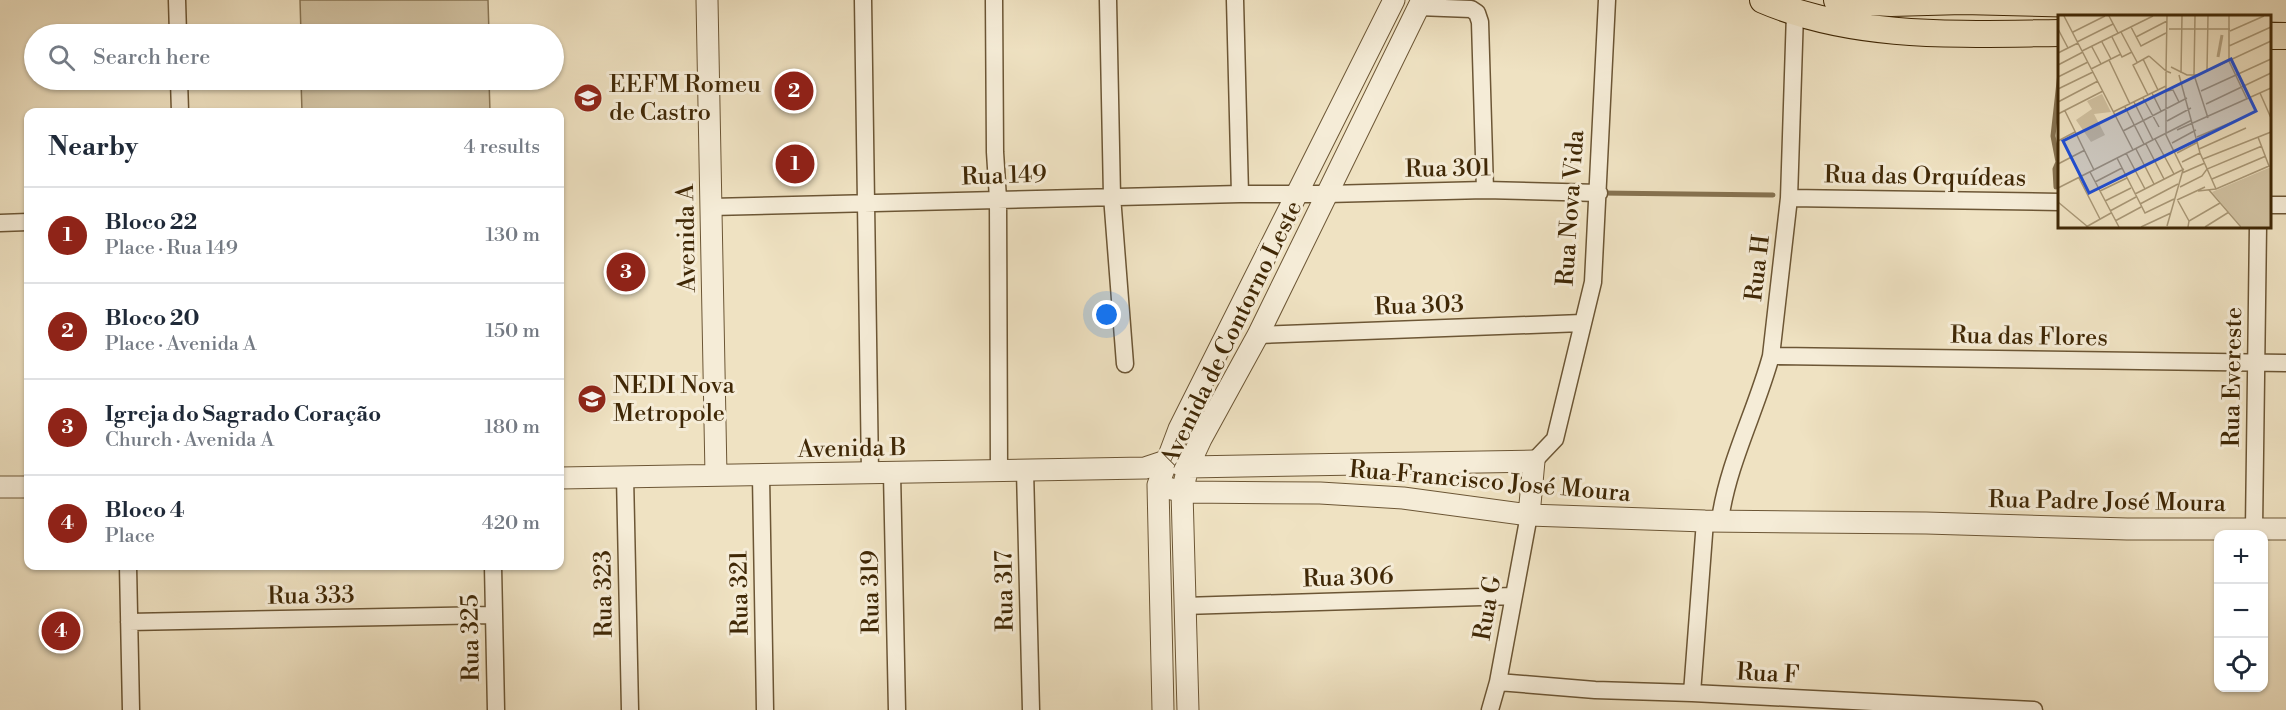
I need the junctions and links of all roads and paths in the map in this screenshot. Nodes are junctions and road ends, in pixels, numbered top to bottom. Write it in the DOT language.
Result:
graph roads {
  1 [pos="177,0"];
  2 [pos="706,0"];
  3 [pos="863,0"];
  4 [pos="993,0"];
  5 [pos="1108,0"];
  6 [pos="1235,0"];
  7 [pos="1394,0"];
  8 [pos="1607,0"];
  9 [pos="1763,0"];
  10 [pos="1837,0"];
  11 [pos="1963,0"];
  12 [pos="1420,4"];
  13 [pos="2269,9"];
  14 [pos="1795,13"];
  15 [pos="178,24"];
  16 [pos="2058,33"];
  17 [pos="179,90"];
  18 [pos="180,108"];
  19 [pos="1485,190"];
  20 [pos="1299,193"];
  21 [pos="1599,193"];
  22 [pos="1240,194"];
  23 [pos="1327,194"];
  24 [pos="1112,196"];
  25 [pos="1790,198"];
  26 [pos="998,199"];
  27 [pos="2058,202"];
  28 [pos="866,203"];
  29 [pos="711,207"];
  30 [pos="24,222"];
  31 [pos="0,223"];
  32 [pos="2258,228"];
  33 [pos="1582,323"];
  34 [pos="1258,335"];
  35 [pos="1771,356"];
  36 [pos="2256,363"];
  37 [pos="2286,363"];
  38 [pos="1125,364"];
  39 [pos="1166,461"];
  40 [pos="1534,461"];
  41 [pos="1188,466"];
  42 [pos="1025,470"];
  43 [pos="999,471"];
  44 [pos="870,473"];
  45 [pos="892,473"];
  46 [pos="716,475"];
  47 [pos="761,476"];
  48 [pos="625,477"];
  49 [pos="1152,477"];
  50 [pos="564,478"];
  51 [pos="0,487"];
  52 [pos="24,487"];
  53 [pos="1182,492"];
  54 [pos="1530,515"];
  55 [pos="1712,520"];
  56 [pos="1926,523"];
  57 [pos="2254,529"];
  58 [pos="2286,529"];
  59 [pos="128,570"];
  60 [pos="493,570"];
  61 [pos="1514,596"];
  62 [pos="1184,606"];
  63 [pos="494,615"];
  64 [pos="129,622"];
  65 [pos="1498,682"];
  66 [pos="1692,693"];
  67 [pos="1836,706"];
  68 [pos="131,710"];
  69 [pos="496,710"];
  70 [pos="630,710"];
  71 [pos="765,710"];
  72 [pos="897,710"];
  73 [pos="1031,710"];
  74 [pos="1163,710"];
  75 [pos="1188,710"];
  76 [pos="1490,710"];
  77 [pos="2034,710"];
  1 -- 15 [label="street"];
  2 -- 29 [label="street, Avenida A"];
  3 -- 28 [label="street"];
  4 -- 26 [label="street"];
  5 -- 24 [label="street"];
  6 -- 22 [label="street"];
  7 -- 20 [label="street, Avenida de Contorno Leste"];
  8 -- 21 [label="street, Rua Nova Vida"];
  9 -- 14 [label="main road"];
  10 -- 11 [label="main road"];
  11 -- 13 [label="main road"];
  12 -- 19 [label="street"];
  12 -- 23 [label="street, Avenida de Contorno Leste"];
  14 -- 16 [label="main road"];
  14 -- 25 [label="street, Rua H"];
  17 -- 18 [label="street"];
  19 -- 21 [label="street, Rua 301"];
  19 -- 23 [label="street, Rua 301"];
  20 -- 22 [label="street, Rua 149"];
  20 -- 23 [label="street, Rua 301"];
  20 -- 39 [label="street, Avenida de Contorno Leste"];
  21 -- 33 [label="street, Rua Nova Vida"];
  22 -- 24 [label="street, Rua 149"];
  23 -- 34 [label="street, Avenida de Contorno Leste"];
  24 -- 26 [label="street, Rua 149"];
  24 -- 38 [label="street"];
  25 -- 27 [label="street, Rua das Orquídeas"];
  25 -- 35 [label="street, Rua H"];
  26 -- 28 [label="street, Rua 149"];
  26 -- 43 [label="street"];
  28 -- 29 [label="street, Rua 149"];
  28 -- 44 [label="street"];
  29 -- 46 [label="street, Avenida A"];
  30 -- 31 [label="street"];
  32 -- 36 [label="street, Rua Evereste"];
  33 -- 34 [label="street, Rua 303"];
  33 -- 40 [label="street, Rua Nova Vida"];
  34 -- 41 [label="street, Avenida de Contorno Leste"];
  35 -- 36 [label="street, Rua das Flores"];
  35 -- 55 [label="street, Rua H"];
  36 -- 37 [label="street, Rua das Flores"];
  36 -- 57 [label="street, Rua Evereste"];
  39 -- 41 [label="street, Rua Francisco José Moura"];
  39 -- 49 [label="street, Avenida de Contorno Leste"];
  40 -- 41 [label="street, Rua Francisco José Moura"];
  40 -- 54 [label="street"];
  41 -- 53 [label="street, Avenida de Contorno Leste"];
  42 -- 43 [label="street, Avenida B"];
  42 -- 49 [label="street, Avenida B"];
  42 -- 73 [label="street, Rua 317"];
  43 -- 45 [label="street, Avenida B"];
  44 -- 45 [label="street, Avenida B"];
  44 -- 47 [label="street, Avenida B"];
  45 -- 72 [label="street, Rua 319"];
  46 -- 47 [label="street, Avenida B"];
  46 -- 48 [label="street, Avenida B"];
  47 -- 71 [label="street, Rua 321"];
  48 -- 50 [label="street, Avenida B"];
  48 -- 70 [label="street, Rua 323"];
  49 -- 53 [label="street, Rua Francisco José Moura"];
  49 -- 74 [label="street, Avenida de Contorno Leste"];
  51 -- 52 [label="street"];
  53 -- 54 [label="street, Rua Francisco José Moura"];
  53 -- 62 [label="street, Avenida de Contorno Leste"];
  54 -- 55 [label="street, Rua Francisco José Moura"];
  54 -- 61 [label="street, Rua G"];
  55 -- 56 [label="street, Rua Francisco José Moura"];
  55 -- 66 [label="street, Rua H"];
  56 -- 57 [label="street, Rua Padre José Moura"];
  57 -- 58 [label="street, Rua Padre José Moura"];
  59 -- 64 [label="street"];
  60 -- 63 [label="street, Rua 325"];
  61 -- 62 [label="street, Rua 306"];
  61 -- 65 [label="street, Rua G"];
  62 -- 75 [label="street, Avenida de Contorno Leste"];
  63 -- 64 [label="street, Rua 333"];
  63 -- 69 [label="street, Rua 325"];
  64 -- 68 [label="street"];
  65 -- 66 [label="street, Rua F"];
  65 -- 76 [label="street, Rua G"];
  66 -- 67 [label="street, Rua F"];
  67 -- 77 [label="street, Rua F"];
}
